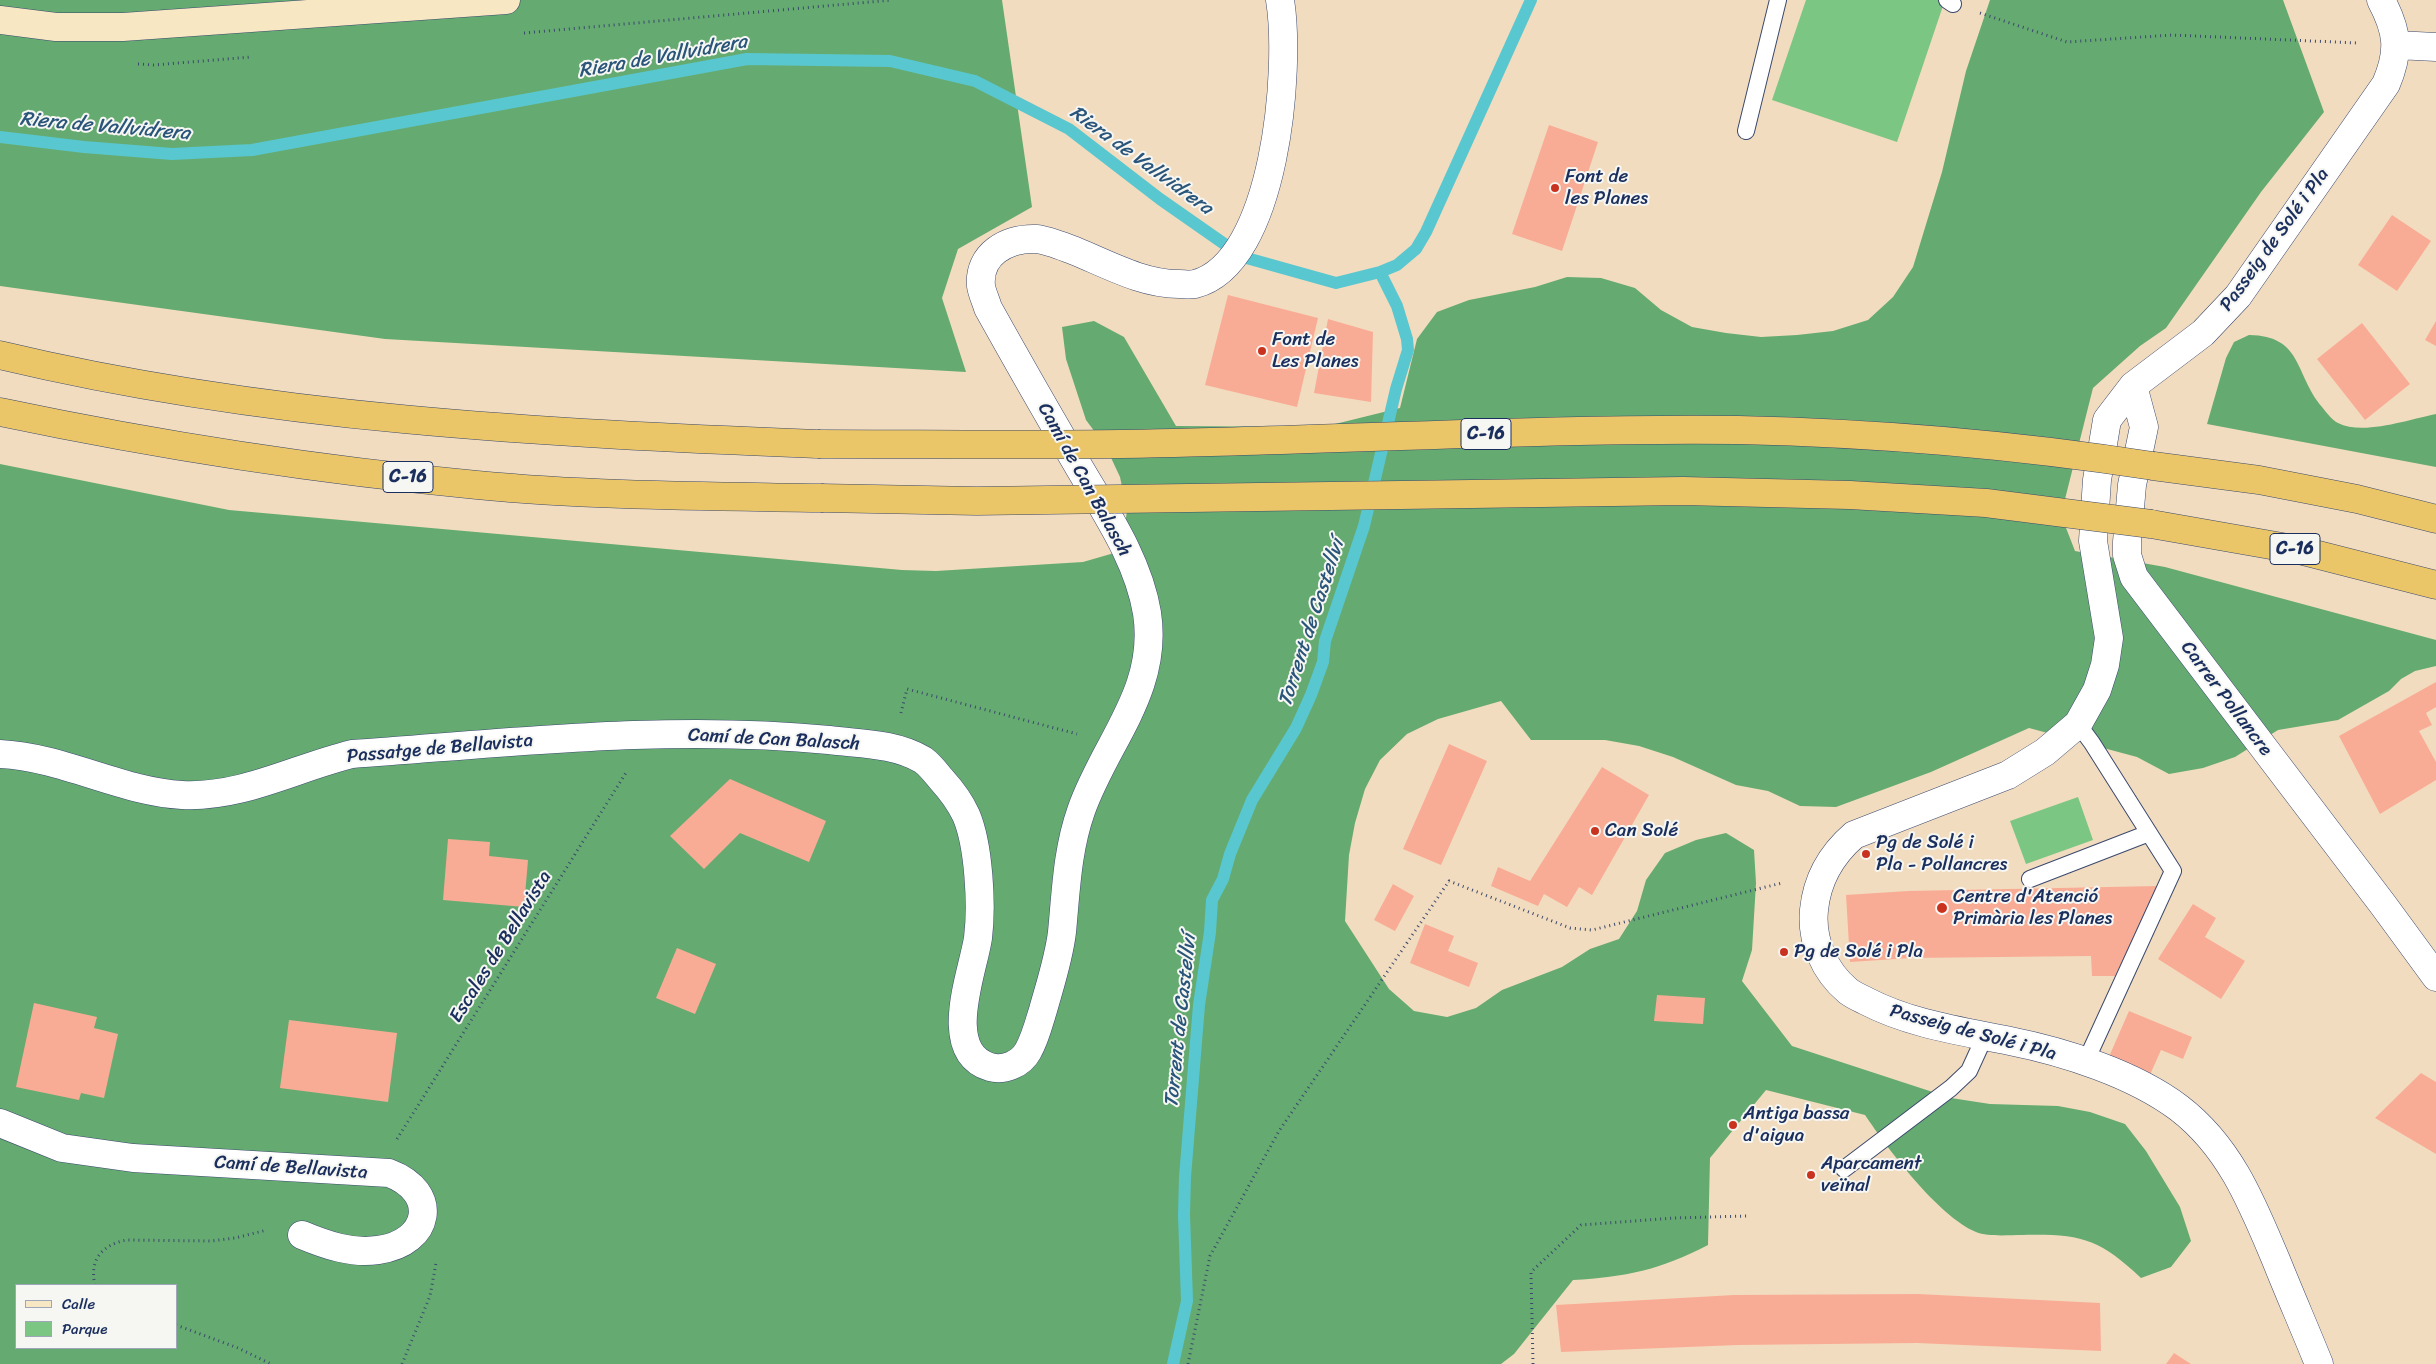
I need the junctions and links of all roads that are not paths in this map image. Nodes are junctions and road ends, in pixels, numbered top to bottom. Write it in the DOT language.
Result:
graph roads {
  1 [pos="506,0"];
  2 [pos="1280,0"];
  3 [pos="1778,0"];
  4 [pos="2381,0"];
  5 [pos="0,20"];
  6 [pos="2396,45"];
  7 [pos="2436,47"];
  8 [pos="1746,130"];
  9 [pos="0,354"];
  10 [pos="2133,386"];
  11 [pos="0,412"];
  12 [pos="2436,519"];
  13 [pos="2436,584"];
  14 [pos="2078,724"];
  15 [pos="650,734"];
  16 [pos="0,754"];
  17 [pos="2149,833"];
  18 [pos="2030,879"];
  19 [pos="2436,978"];
  20 [pos="1985,1036"];
  21 [pos="2085,1063"];
  22 [pos="0,1124"];
  23 [pos="1844,1169"];
  24 [pos="302,1235"];
  25 [pos="2319,1364"];
  1 -- 5 [label="main road"];
  2 -- 15 [label="street, Camí de Can Balasch"];
  3 -- 8 [label="lane"];
  4 -- 6 [label="street, Passeig de Solé i Pla"];
  6 -- 7 [label="street"];
  6 -- 10 [label="street, Passeig de Solé i Pla"];
  9 -- 12 [label="highway, C-16, bridge"];
  10 -- 14 [label="street, Passeig de Solé i Pla"];
  10 -- 19 [label="street, Carrer Pollancre"];
  11 -- 13 [label="highway, C-16, bridge"];
  14 -- 17 [label="lane"];
  14 -- 20 [label="street, Passeig de Solé i Pla"];
  15 -- 16 [label="street, Passatge de Bellavista"];
  17 -- 18 [label="lane"];
  17 -- 21 [label="lane"];
  20 -- 21 [label="street, Passeig de Solé i Pla"];
  20 -- 23 [label="lane"];
  21 -- 25 [label="street, Passeig de Solé i Pla"];
  22 -- 24 [label="street, Camí de Bellavista"];
}
